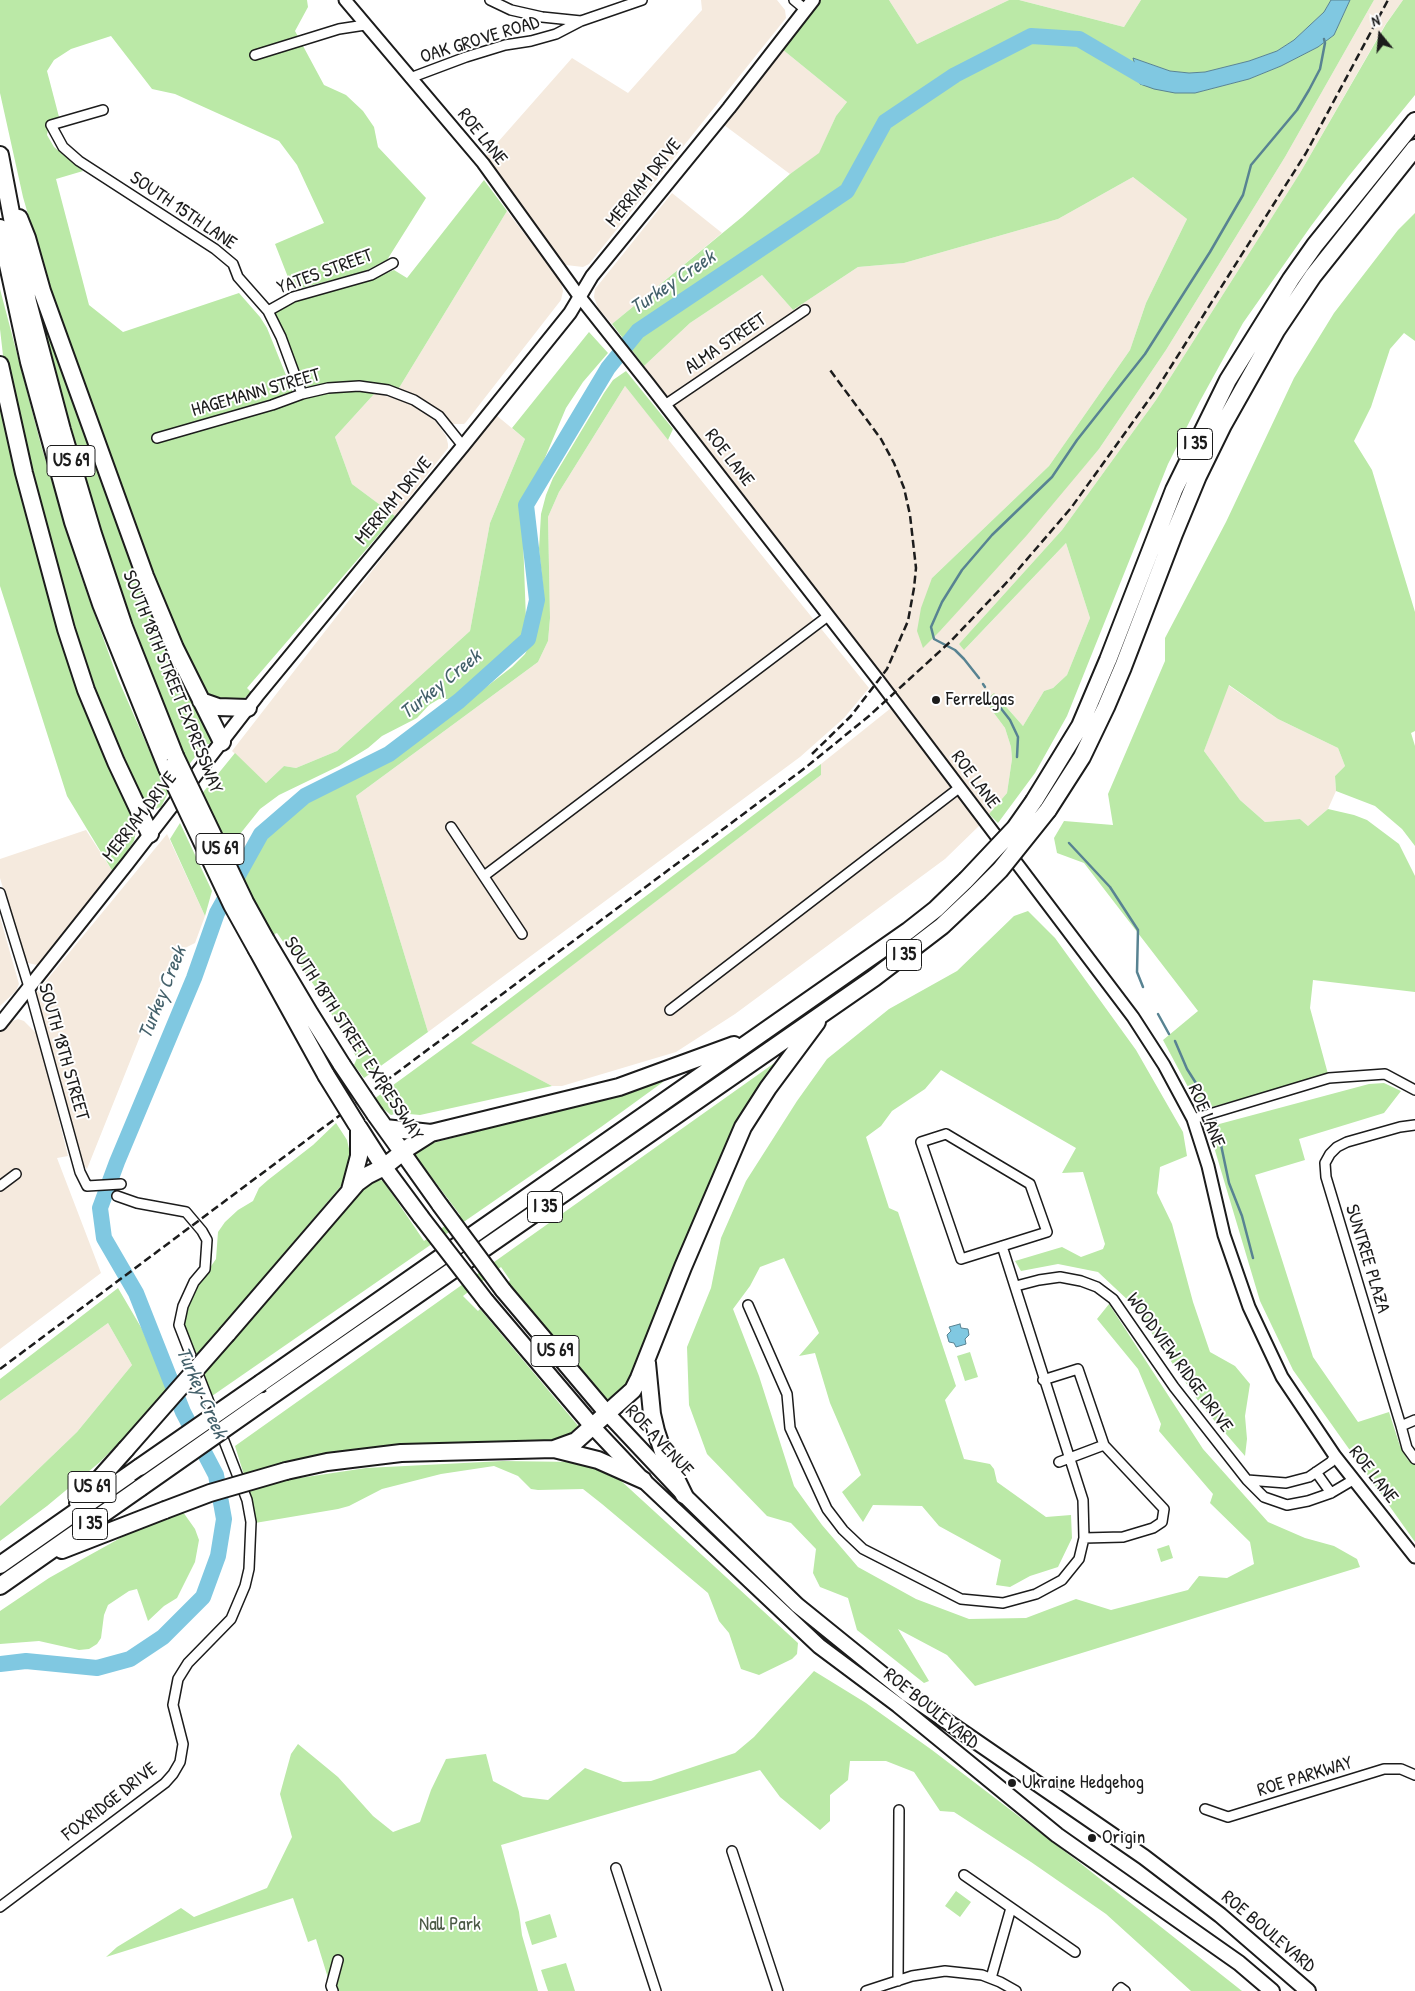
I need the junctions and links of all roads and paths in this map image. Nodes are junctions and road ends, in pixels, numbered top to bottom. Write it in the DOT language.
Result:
graph roads {
  1 [pos="345,0"];
  2 [pos="490,0"];
  3 [pos="642,0"];
  4 [pos="794,0"];
  5 [pos="620,3"];
  6 [pos="810,5"];
  7 [pos="581,20"];
  8 [pos="365,25"];
  9 [pos="255,55"];
  10 [pos="410,78"];
  11 [pos="103,110"];
  12 [pos="1415,121"];
  13 [pos="1415,148"];
  14 [pos="0,155"];
  15 [pos="6,186"];
  16 [pos="0,228"];
  17 [pos="393,264"];
  18 [pos="579,296"];
  19 [pos="805,310"];
  20 [pos="268,311"];
  21 [pos="0,365"];
  22 [pos="302,394"];
  23 [pos="664,405"];
  24 [pos="157,438"];
  25 [pos="463,446"];
  26 [pos="828,616"];
  27 [pos="202,701"];
  28 [pos="248,708"];
  29 [pos="222,742"];
  30 [pos="171,762"];
  31 [pos="959,788"];
  32 [pos="451,827"];
  33 [pos="150,834"];
  34 [pos="484,876"];
  35 [pos="0,893"];
  36 [pos="522,934"];
  37 [pos="262,945"];
  38 [pos="29,987"];
  39 [pos="670,1010"];
  40 [pos="825,1012"];
  41 [pos="0,1024"];
  42 [pos="757,1036"];
  43 [pos="1415,1090"];
  44 [pos="1193,1119"];
  45 [pos="1415,1125"];
  46 [pos="358,1127"];
  47 [pos="385,1128"];
  48 [pos="431,1133"];
  49 [pos="402,1153"];
  50 [pos="384,1167"];
  51 [pos="16,1174"];
  52 [pos="121,1184"];
  53 [pos="0,1186"];
  54 [pos="350,1190"];
  55 [pos="117,1196"];
  56 [pos="1002,1246"];
  57 [pos="1016,1286"];
  58 [pos="748,1305"];
  59 [pos="646,1358"];
  60 [pos="1043,1380"];
  61 [pos="606,1412"];
  62 [pos="1415,1420"];
  63 [pos="593,1426"];
  64 [pos="1401,1426"];
  65 [pos="1104,1446"];
  66 [pos="554,1449"];
  67 [pos="1335,1456"];
  68 [pos="1069,1459"];
  69 [pos="1415,1459"];
  70 [pos="1059,1462"];
  71 [pos="1316,1472"];
  72 [pos="643,1480"];
  73 [pos="1247,1480"];
  74 [pos="1353,1480"];
  75 [pos="1331,1492"];
  76 [pos="684,1495"];
  77 [pos="58,1525"];
  78 [pos="1084,1538"];
  79 [pos="1415,1557"];
  80 [pos="39,1559"];
  81 [pos="0,1565"];
  82 [pos="0,1586"];
  83 [pos="1415,1775"];
  84 [pos="1205,1809"];
  85 [pos="899,1810"];
  86 [pos="732,1850"];
  87 [pos="616,1868"];
  88 [pos="964,1875"];
  89 [pos="0,1907"];
  90 [pos="1011,1908"];
  91 [pos="1074,1952"];
  92 [pos="338,1960"];
  93 [pos="990,1978"];
  94 [pos="898,1981"];
  95 [pos="333,1991"];
  96 [pos="656,1991"];
  97 [pos="778,1991"];
  98 [pos="866,1991"];
  99 [pos="1016,1991"];
  100 [pos="1118,1991"];
  101 [pos="1125,1991"];
  102 [pos="1272,1991"];
  103 [pos="1308,1991"];
  1 -- 8 [label="street, ROE LANE"];
  2 -- 7 [label="street"];
  3 -- 5 [label="street, OAK GROVE ROAD"];
  4 -- 6 [label="street"];
  5 -- 7 [label="street, OAK GROVE ROAD"];
  6 -- 18 [label="main road, MERRIAM DRIVE"];
  7 -- 10 [label="street, OAK GROVE ROAD"];
  8 -- 9 [label="street"];
  8 -- 10 [label="street, ROE LANE"];
  10 -- 18 [label="street, ROE LANE"];
  11 -- 20 [label="street, SOUTH 15TH LANE"];
  12 -- 42 [label="highway, I 35, bridge"];
  13 -- 40 [label="highway, I 35, bridge"];
  14 -- 15 [label="highway, SOUTH 18TH STREET EXPRESSWAY / US 69"];
  15 -- 27 [label="highway"];
  15 -- 30 [label="highway, SOUTH 18TH STREET EXPRESSWAY / US 69"];
  16 -- 30 [label="highway, SOUTH 18TH STREET EXPRESSWAY / US 69"];
  17 -- 20 [label="street, YATES STREET"];
  18 -- 23 [label="street, ROE LANE"];
  18 -- 25 [label="main road, MERRIAM DRIVE"];
  19 -- 23 [label="street, ALMA STREET"];
  20 -- 22 [label="street, SOUTH 15TH LANE"];
  21 -- 33 [label="highway"];
  22 -- 24 [label="street, HAGEMANN STREET"];
  22 -- 25 [label="street, HAGEMANN STREET"];
  23 -- 26 [label="street, ROE LANE"];
  25 -- 28 [label="main road, MERRIAM DRIVE"];
  26 -- 31 [label="street, ROE LANE"];
  26 -- 34 [label="street"];
  27 -- 28 [label="highway"];
  27 -- 29 [label="highway"];
  28 -- 29 [label="main road, MERRIAM DRIVE"];
  29 -- 33 [label="main road, MERRIAM DRIVE"];
  30 -- 37 [label="highway, SOUTH 18TH STREET EXPRESSWAY / US 69, bridge"];
  31 -- 39 [label="street"];
  31 -- 44 [label="street, ROE LANE"];
  32 -- 34 [label="street"];
  33 -- 38 [label="main road, MERRIAM DRIVE"];
  34 -- 36 [label="street"];
  35 -- 38 [label="street, SOUTH 18TH STREET"];
  37 -- 46 [label="highway, SOUTH 18TH STREET EXPRESSWAY / US 69, bridge"];
  37 -- 47 [label="highway, SOUTH 18TH STREET EXPRESSWAY / US 69, bridge"];
  38 -- 41 [label="main road, MERRIAM DRIVE"];
  38 -- 52 [label="street, SOUTH 18TH STREET"];
  40 -- 59 [label="highway"];
  40 -- 80 [label="highway, I 35, bridge"];
  42 -- 48 [label="highway"];
  42 -- 77 [label="highway, I 35, bridge"];
  43 -- 44 [label="street"];
  44 -- 67 [label="street, ROE LANE"];
  45 -- 64 [label="street, SUNTREE PLAZA"];
  46 -- 50 [label="highway, SOUTH 18TH STREET EXPRESSWAY"];
  46 -- 54 [label="highway, US 69"];
  47 -- 48 [label="highway"];
  47 -- 49 [label="highway, SOUTH 18TH STREET EXPRESSWAY / US 69"];
  48 -- 49 [label="highway"];
  49 -- 50 [label="highway"];
  49 -- 61 [label="highway, SOUTH 18TH STREET EXPRESSWAY / US 69, bridge"];
  50 -- 54 [label="highway"];
  50 -- 63 [label="highway, SOUTH 18TH STREET EXPRESSWAY, bridge"];
  51 -- 53 [label="street"];
  54 -- 77 [label="highway, US 69, bridge"];
  55 -- 89 [label="street, FOXRIDGE DRIVE"];
  56 -- 56 [label="street"];
  56 -- 57 [label="street"];
  57 -- 60 [label="street"];
  57 -- 73 [label="street, WOODVIEW RIDGE DRIVE"];
  58 -- 78 [label="street"];
  59 -- 61 [label="highway"];
  59 -- 76 [label="highway"];
  60 -- 65 [label="street"];
  60 -- 68 [label="street"];
  61 -- 63 [label="highway, US 69"];
  61 -- 76 [label="main road, ROE AVENUE"];
  62 -- 64 [label="street"];
  63 -- 66 [label="highway, US 69"];
  63 -- 72 [label="main road, ROE BOULEVARD"];
  64 -- 69 [label="street, SUNTREE PLAZA"];
  65 -- 68 [label="street"];
  65 -- 78 [label="street"];
  66 -- 72 [label="highway"];
  66 -- 80 [label="highway, US 69, bridge"];
  67 -- 71 [label="street"];
  67 -- 74 [label="street, ROE LANE"];
  68 -- 70 [label="street"];
  68 -- 78 [label="street"];
  71 -- 73 [label="street"];
  71 -- 75 [label="street"];
  72 -- 102 [label="main road, ROE BOULEVARD"];
  73 -- 75 [label="street, WOODVIEW RIDGE DRIVE"];
  74 -- 75 [label="street, WOODVIEW RIDGE DRIVE"];
  74 -- 79 [label="street, ROE LANE"];
  76 -- 103 [label="main road, ROE BOULEVARD"];
  77 -- 81 [label="highway, I 35"];
  80 -- 82 [label="highway, I 35"];
  83 -- 84 [label="street, ROE PARKWAY"];
  85 -- 94 [label="street"];
  86 -- 97 [label="street"];
  87 -- 96 [label="street"];
  88 -- 90 [label="street"];
  90 -- 91 [label="street"];
  90 -- 93 [label="street"];
  92 -- 95 [label="street"];
  93 -- 94 [label="street"];
  93 -- 99 [label="street"];
  94 -- 98 [label="street"];
  100 -- 101 [label="street"];
}
